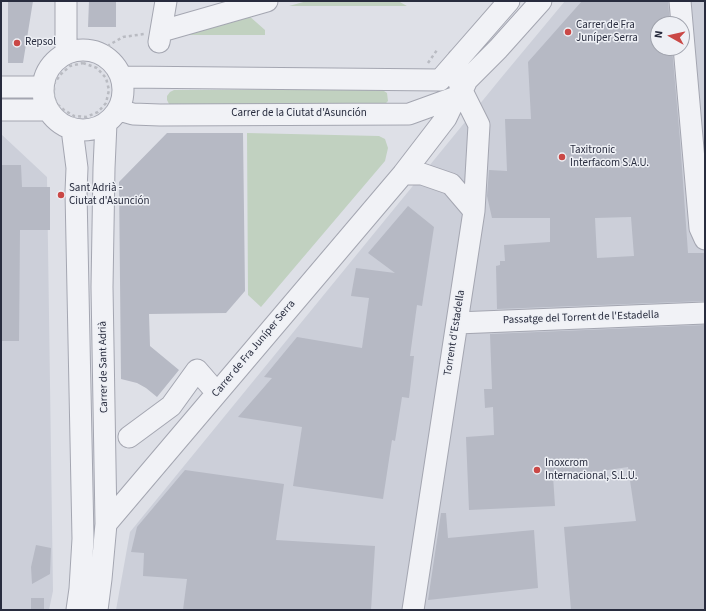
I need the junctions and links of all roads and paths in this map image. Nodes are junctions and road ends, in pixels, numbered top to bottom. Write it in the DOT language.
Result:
graph roads {
  1 [pos="66,1"];
  2 [pos="166,1"];
  3 [pos="267,1"];
  4 [pos="509,1"];
  5 [pos="541,1"];
  6 [pos="680,1"];
  7 [pos="235,5"];
  8 [pos="681,16"];
  9 [pos="160,37"];
  10 [pos="437,50"];
  11 [pos="66,52"];
  12 [pos="685,56"];
  13 [pos="458,59"];
  14 [pos="113,67"];
  15 [pos="433,72"];
  16 [pos="1,87"];
  17 [pos="462,89"];
  18 [pos="48,98"];
  19 [pos="1,110"];
  20 [pos="112,116"];
  21 [pos="79,123"];
  22 [pos="403,174"];
  23 [pos="474,211"];
  24 [pos="705,239"];
  25 [pos="705,313"];
  26 [pos="457,323"];
  27 [pos="218,393"];
  28 [pos="129,437"];
  29 [pos="106,524"];
  30 [pos="77,610"];
  31 [pos="97,610"];
  32 [pos="413,610"];
  1 -- 11 [label="street"];
  2 -- 9 [label="street"];
  3 -- 7 [label="street"];
  4 -- 13 [label="street"];
  5 -- 17 [label="street, Carrer de Fra Juníper Serra"];
  6 -- 8 [label="street"];
  7 -- 9 [label="street"];
  9 -- 14 [label="path"];
  10 -- 15 [label="path"];
  11 -- 14 [label="street"];
  11 -- 18 [label="street"];
  12 -- 24 [label="street"];
  13 -- 15 [label="street"];
  13 -- 17 [label="street, Torrent d'Estadella"];
  14 -- 15 [label="street"];
  14 -- 20 [label="street, Carrer de Sant Adrià"];
  16 -- 18 [label="street"];
  17 -- 20 [label="street, Carrer de la Ciutat d'Asunción"];
  17 -- 22 [label="street, Carrer de Fra Juníper Serra"];
  17 -- 23 [label="street, Torrent d'Estadella"];
  18 -- 19 [label="street"];
  18 -- 21 [label="street"];
  18 -- 21 [label="path"];
  20 -- 21 [label="street"];
  20 -- 29 [label="street, Carrer de Sant Adrià"];
  21 -- 30 [label="street"];
  22 -- 23 [label="street"];
  22 -- 27 [label="street, Carrer de Fra Juníper Serra"];
  23 -- 26 [label="street, Torrent d'Estadella"];
  25 -- 26 [label="street, Passatge del Torrent de l'Estadella"];
  26 -- 32 [label="street, Torrent d'Estadella"];
  27 -- 28 [label="street"];
  27 -- 29 [label="street, Carrer de Fra Juníper Serra"];
  29 -- 31 [label="street, Carrer de Sant Adrià"];
}
